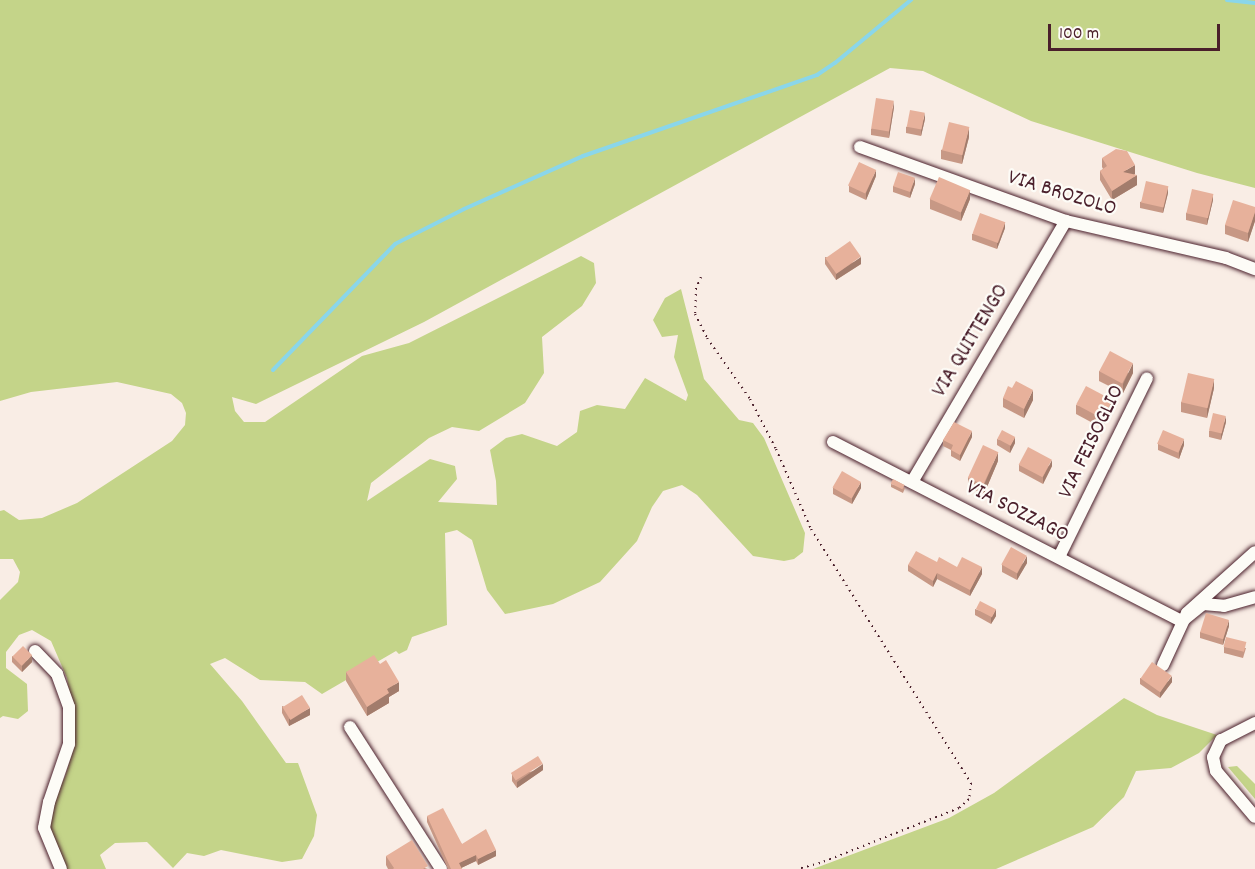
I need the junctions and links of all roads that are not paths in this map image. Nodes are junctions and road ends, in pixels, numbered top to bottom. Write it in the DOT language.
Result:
graph roads {
  1 [pos="860,147"];
  2 [pos="1066,221"];
  3 [pos="1255,270"];
  4 [pos="1147,378"];
  5 [pos="833,442"];
  6 [pos="912,482"];
  7 [pos="1255,552"];
  8 [pos="1059,557"];
  9 [pos="1255,597"];
  10 [pos="1182,621"];
  11 [pos="35,651"];
  12 [pos="1163,665"];
  13 [pos="1255,723"];
  14 [pos="350,727"];
  15 [pos="1255,817"];
  16 [pos="61,869"];
  17 [pos="441,869"];
  1 -- 2 [label="street, VIA BROZOLO"];
  2 -- 3 [label="street, VIA BROZOLO"];
  2 -- 6 [label="street, VIA QUITTENGO"];
  4 -- 8 [label="street, VIA FEISOGLIO"];
  5 -- 6 [label="street, VIA SOZZAGO"];
  6 -- 8 [label="street, VIA SOZZAGO"];
  7 -- 10 [label="street"];
  8 -- 10 [label="street, VIA SOZZAGO"];
  9 -- 10 [label="street"];
  10 -- 12 [label="street"];
  11 -- 16 [label="street"];
  13 -- 15 [label="street"];
  14 -- 17 [label="street"];
}
